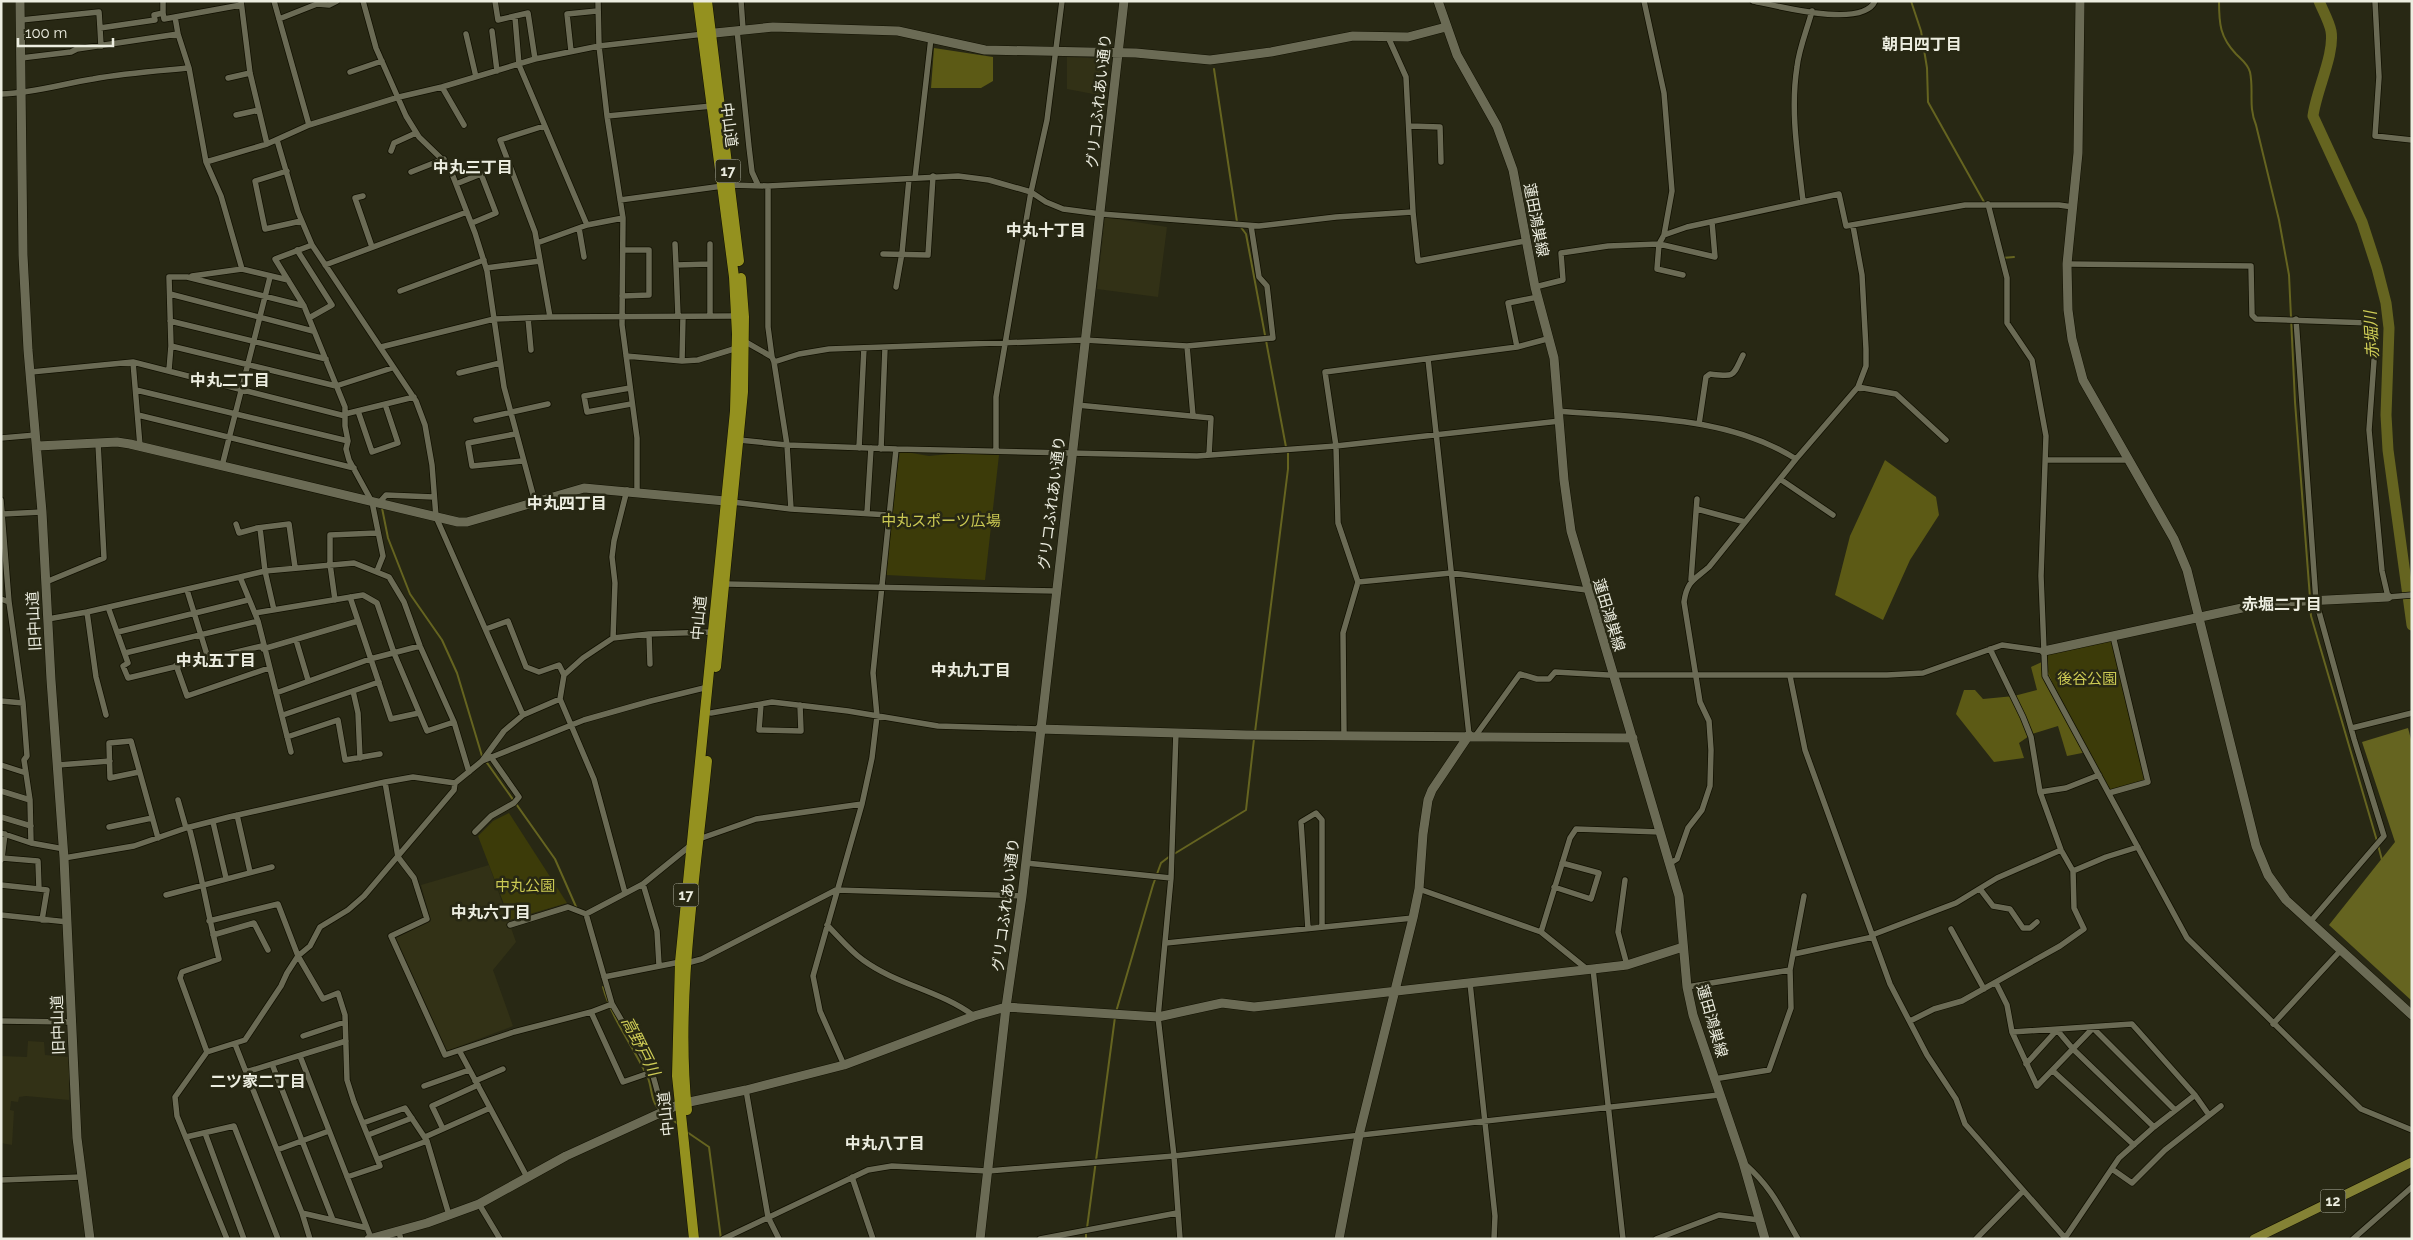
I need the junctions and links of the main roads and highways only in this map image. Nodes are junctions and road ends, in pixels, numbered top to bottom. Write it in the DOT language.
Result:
graph roads {
  1 [pos="698,1"];
  2 [pos="707,1"];
  3 [pos="708,34"];
  4 [pos="726,186"];
  5 [pos="740,344"];
  6 [pos="729,502"];
  7 [pos="695,842"];
  8 [pos="683,1103"];
  9 [pos="2412,1162"];
  10 [pos="694,1239"];
  11 [pos="701,1239"];
  12 [pos="2254,1239"];
  1 -- 3 [label="highway, 中山道 / 17"];
  2 -- 3 [label="highway, 中山道 / 17"];
  3 -- 4 [label="highway, 中山道 / 17"];
  3 -- 4 [label="highway, 中山道 / 17"];
  4 -- 5 [label="highway, 中山道 / 17"];
  4 -- 5 [label="highway, 中山道 / 17"];
  5 -- 6 [label="highway, 中山道 / 17"];
  5 -- 6 [label="highway, 中山道 / 17"];
  6 -- 7 [label="highway, 中山道 / 17"];
  6 -- 7 [label="highway, 中山道 / 17"];
  7 -- 8 [label="highway, 中山道 / 17"];
  8 -- 10 [label="highway, 中山道 / 17"];
  8 -- 11 [label="highway, 中山道 / 17"];
  9 -- 12 [label="main road, 12"];
}
